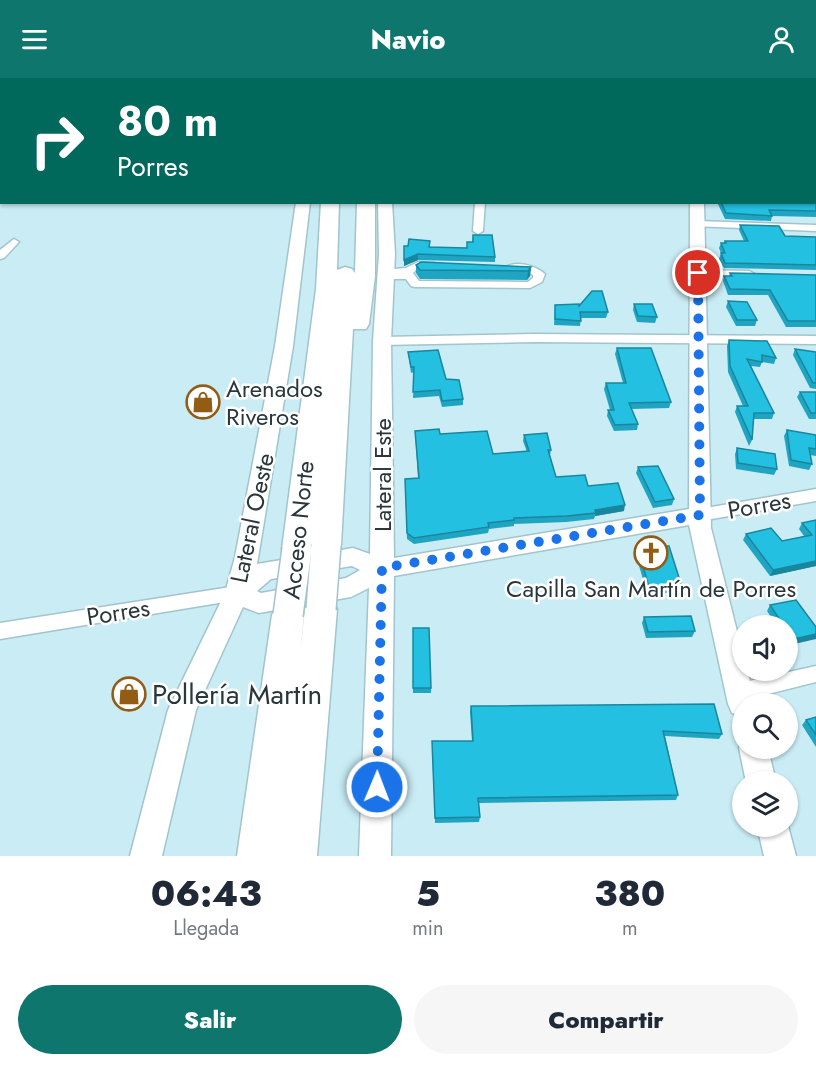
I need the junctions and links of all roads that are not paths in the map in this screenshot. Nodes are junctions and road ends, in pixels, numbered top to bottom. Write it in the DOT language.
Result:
graph roads {
  1 [pos="303,204"];
  2 [pos="314,204"];
  3 [pos="330,204"];
  4 [pos="346,204"];
  5 [pos="366,204"];
  6 [pos="385,204"];
  7 [pos="480,204"];
  8 [pos="697,204"];
  9 [pos="697,225"];
  10 [pos="816,228"];
  11 [pos="478,231"];
  12 [pos="14,242"];
  13 [pos="0,256"];
  14 [pos="452,266"];
  15 [pos="497,268"];
  16 [pos="698,273"];
  17 [pos="385,274"];
  18 [pos="757,274"];
  19 [pos="700,338"];
  20 [pos="816,340"];
  21 [pos="382,341"];
  22 [pos="314,392"];
  23 [pos="335,446"];
  24 [pos="816,495"];
  25 [pos="700,515"];
  26 [pos="312,547"];
  27 [pos="382,568"];
  28 [pos="237,593"];
  29 [pos="305,612"];
  30 [pos="0,631"];
  31 [pos="816,674"];
  32 [pos="740,693"];
  33 [pos="757,693"];
  34 [pos="775,837"];
  35 [pos="146,856"];
  36 [pos="257,856"];
  37 [pos="297,856"];
  38 [pos="375,856"];
  39 [pos="780,856"];
  1 -- 28 [label="street, Lateral Oeste"];
  2 -- 22 [label="highway"];
  3 -- 22 [label="highway, Acceso Norte"];
  4 -- 23 [label="highway, Acceso Norte"];
  5 -- 23 [label="highway"];
  6 -- 17 [label="street, Lateral Este"];
  7 -- 11 [label="street"];
  8 -- 9 [label="street"];
  9 -- 10 [label="street"];
  9 -- 16 [label="street"];
  12 -- 13 [label="street"];
  14 -- 17 [label="street"];
  15 -- 17 [label="street"];
  16 -- 18 [label="street"];
  16 -- 19 [label="street"];
  17 -- 21 [label="street, Lateral Este"];
  19 -- 20 [label="street"];
  19 -- 21 [label="street"];
  19 -- 25 [label="street"];
  21 -- 27 [label="street, Lateral Este"];
  22 -- 26 [label="highway, Acceso Norte"];
  23 -- 26 [label="highway, Acceso Norte"];
  24 -- 25 [label="street, Porres"];
  25 -- 27 [label="street, Porres"];
  25 -- 32 [label="street"];
  26 -- 29 [label="highway, Acceso Norte, bridge"];
  27 -- 28 [label="street, Porres"];
  27 -- 38 [label="street, Lateral Este"];
  28 -- 30 [label="street, Porres"];
  28 -- 35 [label="street, Lateral Oeste"];
  29 -- 36 [label="highway, Acceso Norte"];
  29 -- 37 [label="highway, Acceso Norte"];
  31 -- 33 [label="street"];
  34 -- 39 [label="street"];
}
